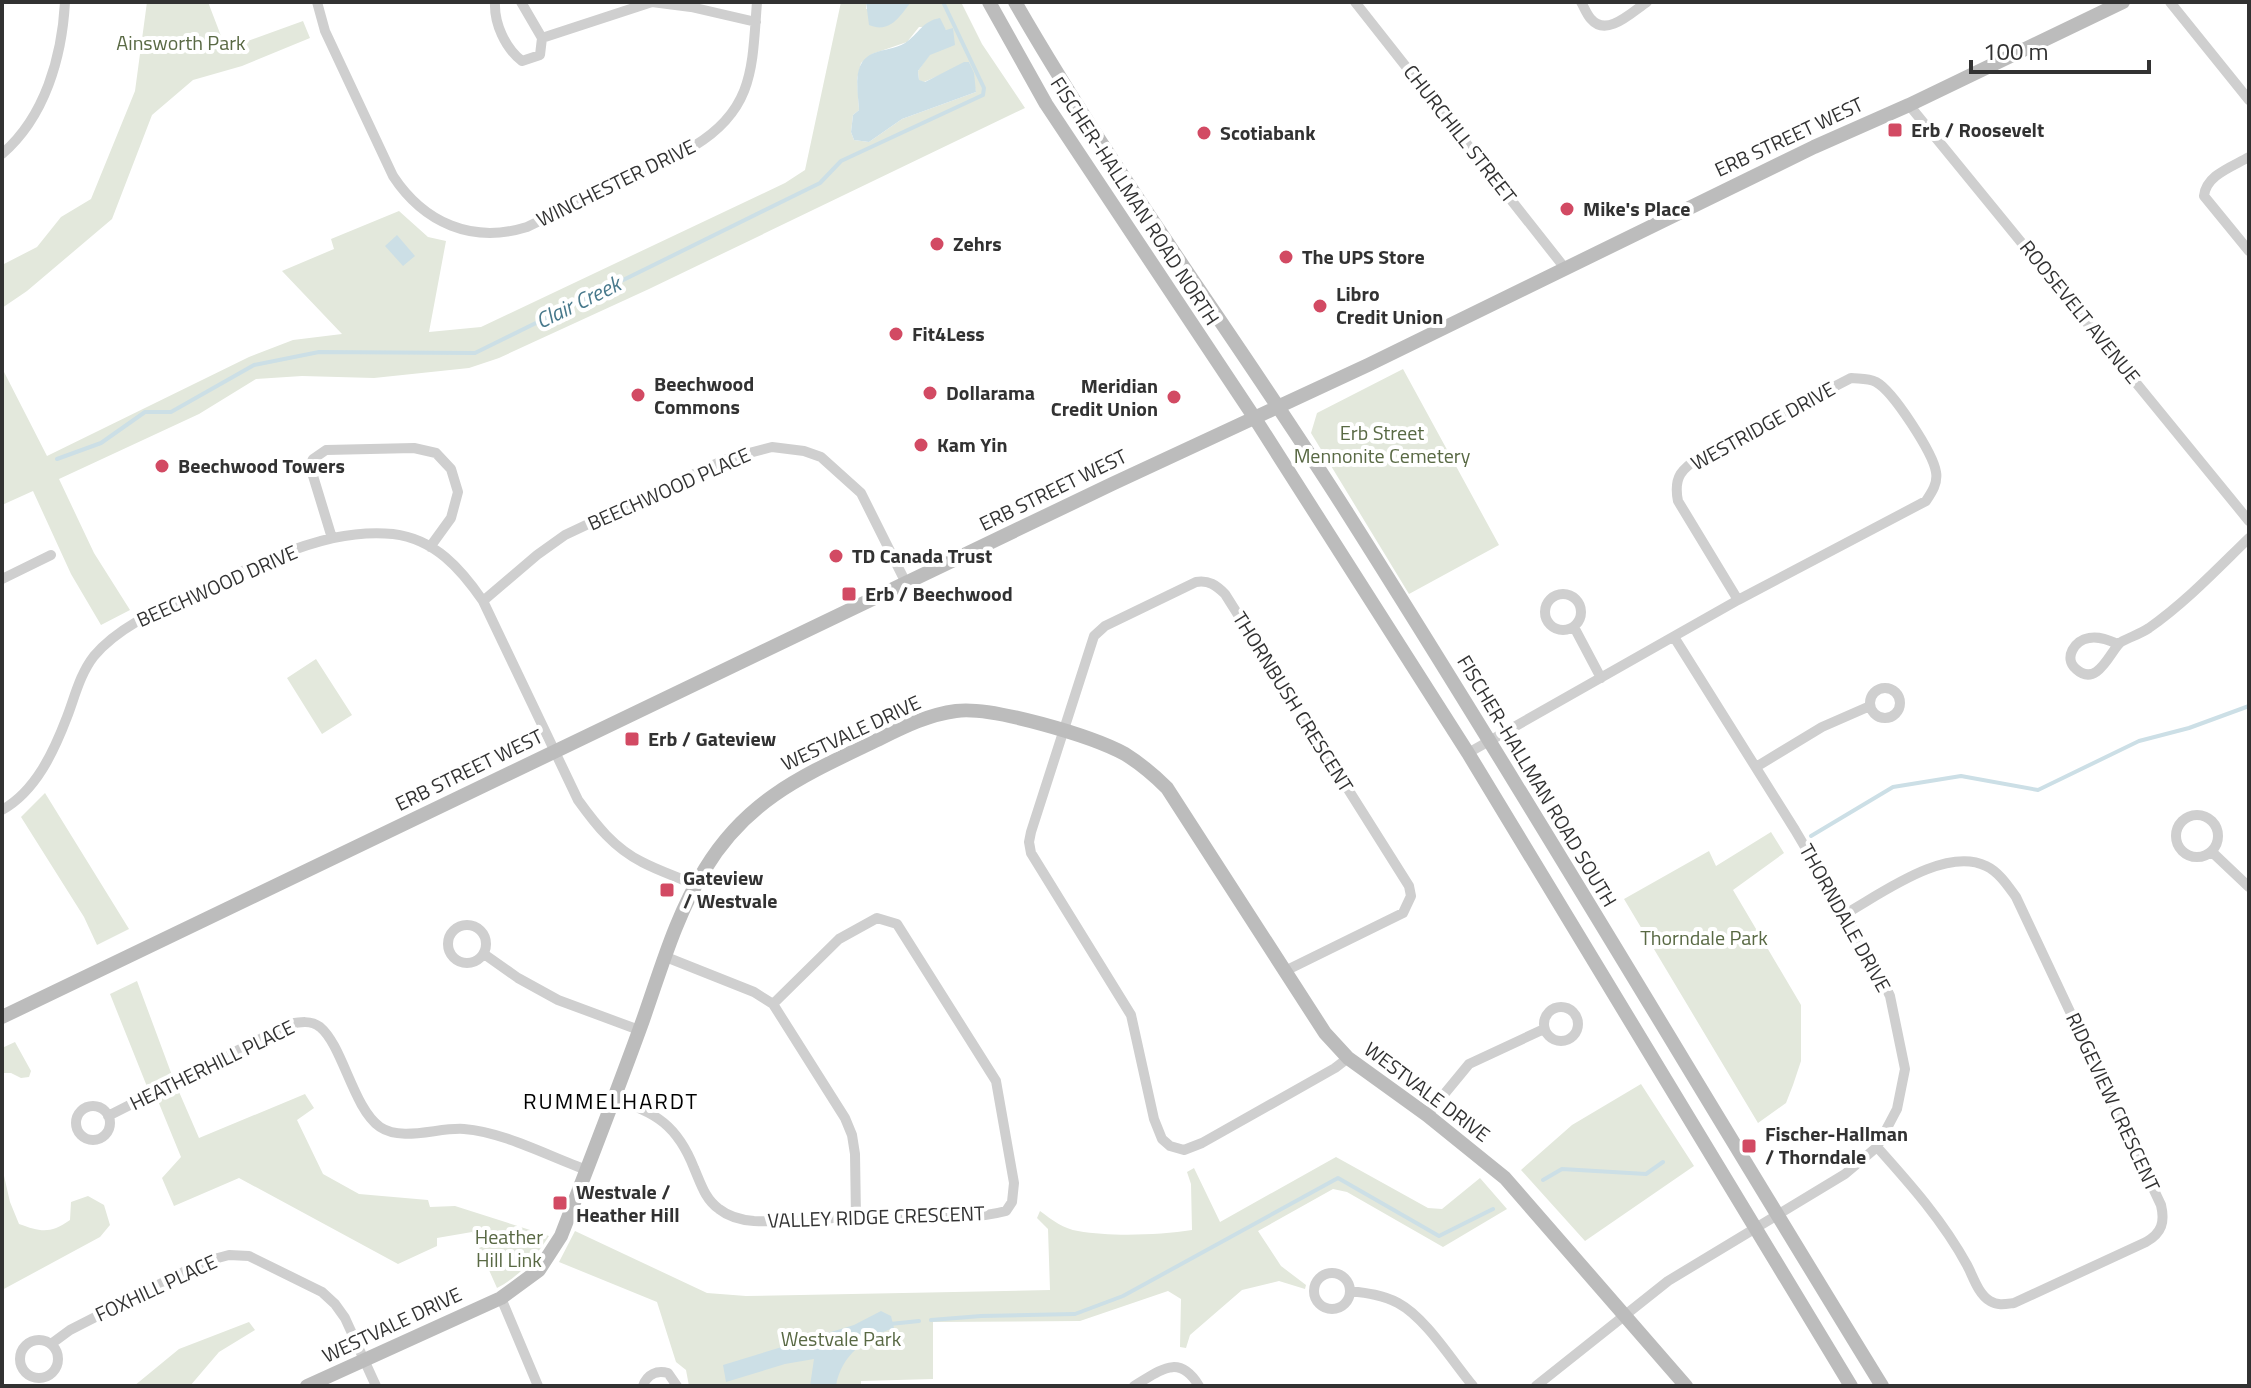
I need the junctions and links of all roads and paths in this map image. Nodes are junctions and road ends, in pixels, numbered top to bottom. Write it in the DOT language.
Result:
graph roads {
  1 [pos="65,2"];
  2 [pos="317,2"];
  3 [pos="495,2"];
  4 [pos="521,2"];
  5 [pos="757,2"];
  6 [pos="989,2"];
  7 [pos="1015,2"];
  8 [pos="1355,2"];
  9 [pos="1581,2"];
  10 [pos="1647,2"];
  11 [pos="2123,2"];
  12 [pos="2170,2"];
  13 [pos="756,22"];
  14 [pos="542,38"];
  15 [pos="2249,100"];
  16 [pos="1909,105"];
  17 [pos="2,154"];
  18 [pos="2249,157"];
  19 [pos="2249,251"];
  20 [pos="1564,267"];
  21 [pos="1278,405"];
  22 [pos="1254,417"];
  23 [pos="2249,521"];
  24 [pos="332,538"];
  25 [pos="2249,538"];
  26 [pos="430,547"];
  27 [pos="51,555"];
  28 [pos="2,579"];
  29 [pos="906,583"];
  30 [pos="1738,600"];
  31 [pos="483,601"];
  32 [pos="1574,627"];
  33 [pos="1674,637"];
  34 [pos="2118,644"];
  35 [pos="1601,678"];
  36 [pos="1870,706"];
  37 [pos="1063,732"];
  38 [pos="1489,739"];
  39 [pos="555,751"];
  40 [pos="1468,753"];
  41 [pos="1756,767"];
  42 [pos="2,810"];
  43 [pos="2212,852"];
  44 [pos="695,885"];
  45 [pos="2249,887"];
  46 [pos="1845,914"];
  47 [pos="484,954"];
  48 [pos="666,957"];
  49 [pos="1285,971"];
  50 [pos="773,1004"];
  51 [pos="2,1017"];
  52 [pos="1544,1029"];
  53 [pos="639,1030"];
  54 [pos="1348,1058"];
  55 [pos="614,1100"];
  56 [pos="1427,1115"];
  57 [pos="108,1116"];
  58 [pos="1877,1147"];
  59 [pos="587,1170"];
  60 [pos="1777,1214"];
  61 [pos="856,1217"];
  62 [pos="1753,1227"];
  63 [pos="1350,1291"];
  64 [pos="501,1298"];
  65 [pos="1625,1314"];
  66 [pos="51,1344"];
  67 [pos="365,1359"];
  68 [pos="307,1386"];
  69 [pos="376,1386"];
  70 [pos="538,1386"];
  71 [pos="643,1386"];
  72 [pos="677,1386"];
  73 [pos="1134,1386"];
  74 [pos="1199,1386"];
  75 [pos="1473,1386"];
  76 [pos="1536,1386"];
  77 [pos="1686,1386"];
  78 [pos="1851,1386"];
  79 [pos="1882,1386"];
  1 -- 17 [label="street"];
  2 -- 13 [label="street, WINCHESTER DRIVE"];
  3 -- 14 [label="street"];
  4 -- 14 [label="street"];
  5 -- 13 [label="street, WINCHESTER DRIVE"];
  6 -- 22 [label="main road, FISCHER-HALLMAN ROAD NORTH"];
  7 -- 21 [label="main road, FISCHER-HALLMAN ROAD NORTH"];
  8 -- 20 [label="street, CHURCHILL STREET"];
  9 -- 10 [label="street"];
  11 -- 16 [label="main road, ERB STREET WEST"];
  12 -- 15 [label="street"];
  13 -- 14 [label="street"];
  16 -- 20 [label="main road, ERB STREET WEST"];
  16 -- 23 [label="street, ROOSEVELT AVENUE"];
  18 -- 19 [label="street"];
  20 -- 21 [label="main road, ERB STREET WEST"];
  21 -- 22 [label="main road, ERB STREET WEST"];
  21 -- 38 [label="main road, FISCHER-HALLMAN ROAD SOUTH"];
  22 -- 29 [label="main road, ERB STREET WEST"];
  22 -- 40 [label="main road"];
  24 -- 26 [label="street, BEECHWOOD DRIVE"];
  24 -- 26 [label="street"];
  24 -- 42 [label="street, BEECHWOOD DRIVE"];
  25 -- 34 [label="street"];
  26 -- 31 [label="street, BEECHWOOD DRIVE"];
  27 -- 28 [label="street"];
  29 -- 31 [label="street, BEECHWOOD PLACE"];
  29 -- 39 [label="main road, ERB STREET WEST"];
  30 -- 30 [label="street, WESTRIDGE DRIVE"];
  30 -- 33 [label="street, WESTRIDGE DRIVE"];
  31 -- 39 [label="street, BEECHWOOD DRIVE"];
  32 -- 35 [label="street"];
  33 -- 35 [label="street, WESTRIDGE DRIVE"];
  33 -- 41 [label="street, THORNDALE DRIVE"];
  34 -- 34 [label="street"];
  35 -- 38 [label="street, WESTRIDGE DRIVE"];
  36 -- 41 [label="street"];
  37 -- 44 [label="main road, WESTVALE DRIVE"];
  37 -- 49 [label="main road, WESTVALE DRIVE"];
  37 -- 49 [label="street, THORNBUSH CRESCENT"];
  37 -- 54 [label="street"];
  38 -- 40 [label="street, WESTRIDGE DRIVE"];
  38 -- 60 [label="main road, FISCHER-HALLMAN ROAD SOUTH"];
  39 -- 44 [label="street, BEECHWOOD DRIVE"];
  39 -- 51 [label="main road, ERB STREET WEST"];
  40 -- 62 [label="main road"];
  41 -- 46 [label="street, THORNDALE DRIVE"];
  43 -- 43 [label="street"];
  43 -- 45 [label="street"];
  44 -- 48 [label="main road, WESTVALE DRIVE"];
  46 -- 58 [label="street, THORNDALE DRIVE"];
  46 -- 58 [label="street, RIDGEVIEW CRESCENT"];
  47 -- 53 [label="street"];
  48 -- 50 [label="street"];
  48 -- 53 [label="main road, WESTVALE DRIVE"];
  49 -- 54 [label="main road, WESTVALE DRIVE"];
  50 -- 61 [label="street"];
  50 -- 61 [label="street, VALLEY RIDGE CRESCENT"];
  52 -- 56 [label="street"];
  53 -- 55 [label="main road, WESTVALE DRIVE"];
  54 -- 56 [label="main road, WESTVALE DRIVE"];
  55 -- 59 [label="main road, WESTVALE DRIVE"];
  55 -- 61 [label="street, VALLEY RIDGE CRESCENT"];
  56 -- 65 [label="main road, WESTVALE DRIVE"];
  57 -- 59 [label="street, HEATHERHILL PLACE"];
  58 -- 60 [label="street, THORNDALE DRIVE"];
  59 -- 64 [label="main road, WESTVALE DRIVE"];
  60 -- 62 [label="street, THORNDALE DRIVE"];
  60 -- 79 [label="main road, FISCHER-HALLMAN ROAD SOUTH"];
  62 -- 65 [label="street, THORNDALE DRIVE"];
  62 -- 78 [label="main road"];
  63 -- 75 [label="street"];
  64 -- 67 [label="main road, WESTVALE DRIVE"];
  64 -- 70 [label="street"];
  65 -- 76 [label="street, THORNDALE DRIVE"];
  65 -- 77 [label="main road, WESTVALE DRIVE"];
  66 -- 67 [label="street, FOXHILL PLACE"];
  67 -- 68 [label="main road, WESTVALE DRIVE"];
  67 -- 69 [label="street, FOXHILL PLACE"];
  71 -- 72 [label="street"];
  73 -- 74 [label="street"];
}
